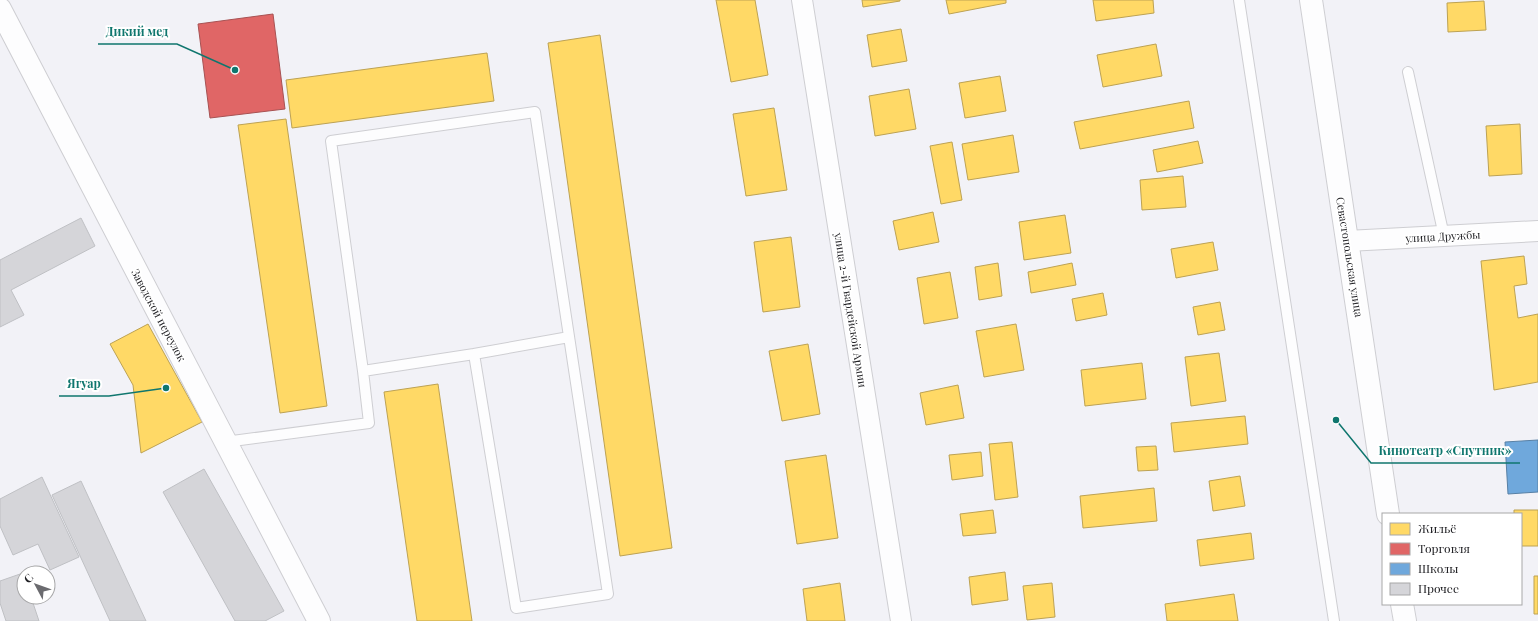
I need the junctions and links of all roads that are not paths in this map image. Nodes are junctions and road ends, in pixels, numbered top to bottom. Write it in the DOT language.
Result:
graph roads {
  1 [pos="802,0"];
  2 [pos="1239,0"];
  3 [pos="1311,0"];
  4 [pos="0,9"];
  5 [pos="1408,72"];
  6 [pos="1538,231"];
  7 [pos="1444,236"];
  8 [pos="1347,241"];
  9 [pos="569,337"];
  10 [pos="474,354"];
  11 [pos="363,371"];
  12 [pos="225,442"];
  13 [pos="1388,513"];
  14 [pos="1402,605"];
  15 [pos="318,621"];
  16 [pos="901,621"];
  17 [pos="1334,621"];
  18 [pos="1405,621"];
  1 -- 16 [label="street, улица 2-й Гвардейской Армии"];
  2 -- 17 [label="lane"];
  3 -- 8 [label="street, Севастопольская улица"];
  4 -- 12 [label="street, Заводской переулок"];
  5 -- 7 [label="lane"];
  6 -- 7 [label="street, улица Дружбы"];
  7 -- 8 [label="street, улица Дружбы"];
  8 -- 13 [label="street, Севастопольская улица"];
  9 -- 10 [label="lane"];
  9 -- 10 [label="lane"];
  9 -- 11 [label="lane"];
  10 -- 11 [label="lane"];
  11 -- 12 [label="lane"];
  12 -- 15 [label="street, Заводской переулок"];
  14 -- 18 [label="street"];
}
